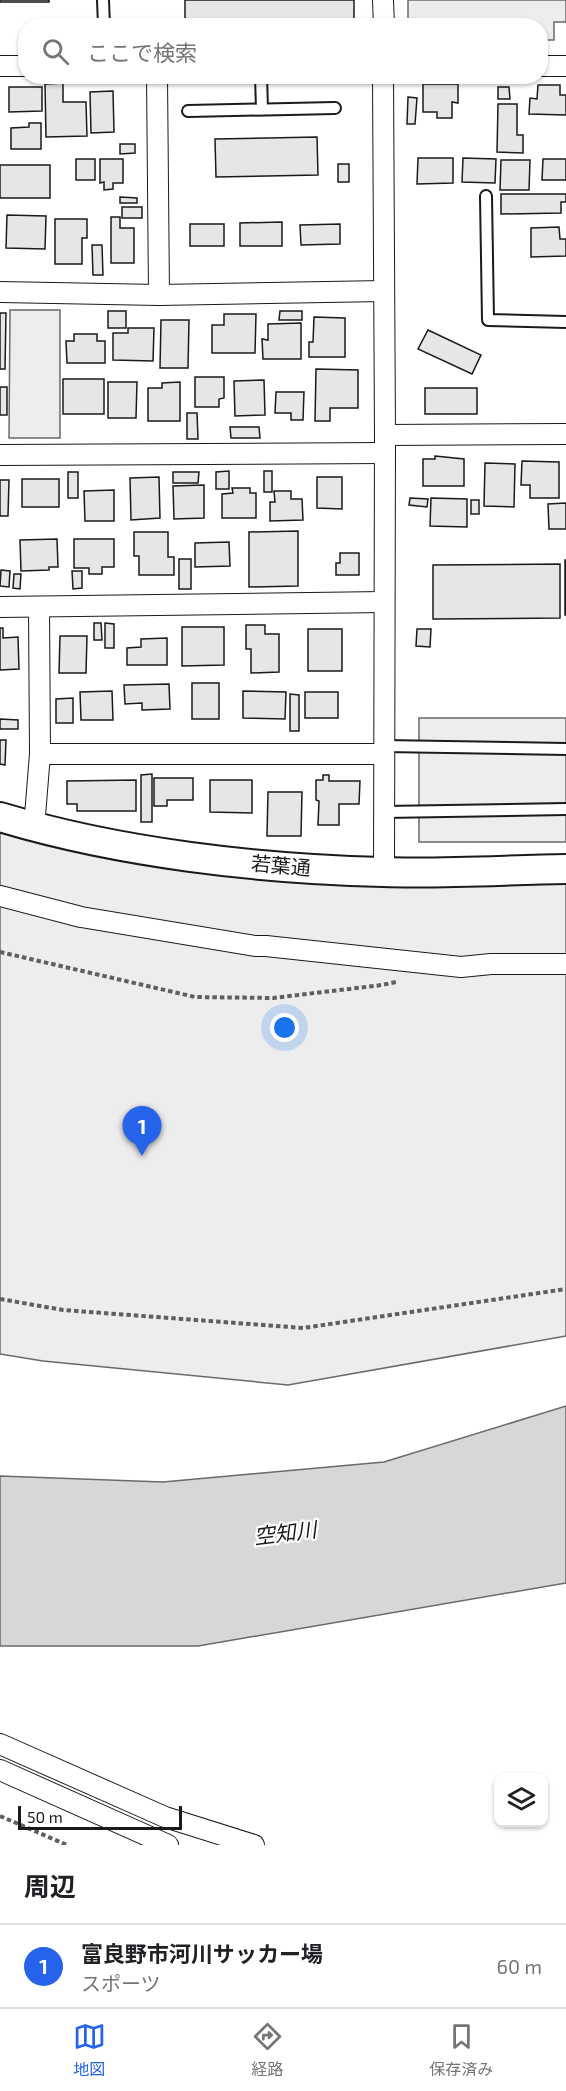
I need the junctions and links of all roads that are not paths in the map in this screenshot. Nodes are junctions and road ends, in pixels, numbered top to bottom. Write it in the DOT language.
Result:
graph roads {
  1 [pos="103,0"];
  2 [pos="383,0"];
  3 [pos="104,18"];
  4 [pos="384,18"];
  5 [pos="0,66"];
  6 [pos="18,66"];
  7 [pos="548,66"];
  8 [pos="566,66"];
  9 [pos="157,84"];
  10 [pos="261,84"];
  11 [pos="383,84"];
  12 [pos="335,108"];
  13 [pos="262,109"];
  14 [pos="188,111"];
  15 [pos="486,196"];
  16 [pos="384,291"];
  17 [pos="0,292"];
  18 [pos="159,295"];
  19 [pos="566,322"];
  20 [pos="566,434"];
  21 [pos="385,444"];
  22 [pos="0,455"];
  23 [pos="384,602"];
  24 [pos="0,607"];
  25 [pos="39,607"];
  26 [pos="566,749"];
  27 [pos="384,750"];
  28 [pos="40,754"];
  29 [pos="566,809"];
  30 [pos="384,812"];
  31 [pos="0,817"];
  32 [pos="34,828"];
  33 [pos="566,869"];
  34 [pos="384,872"];
  35 [pos="0,896"];
  36 [pos="566,964"];
  37 [pos="0,1744"];
  38 [pos="0,1770"];
  39 [pos="168,1845"];
  40 [pos="254,1845"];
  1 -- 3 [label="lane"];
  2 -- 4 [label="street"];
  5 -- 6 [label="street"];
  7 -- 8 [label="street"];
  9 -- 18 [label="street"];
  10 -- 13 [label="lane"];
  11 -- 16 [label="street"];
  12 -- 13 [label="lane"];
  13 -- 14 [label="lane"];
  15 -- 19 [label="lane"];
  16 -- 18 [label="street"];
  16 -- 21 [label="street"];
  17 -- 18 [label="street"];
  20 -- 21 [label="street"];
  21 -- 22 [label="street"];
  21 -- 23 [label="street"];
  23 -- 25 [label="street"];
  23 -- 27 [label="street"];
  24 -- 25 [label="street"];
  25 -- 28 [label="street"];
  26 -- 27 [label="lane"];
  27 -- 28 [label="street"];
  27 -- 30 [label="street"];
  28 -- 32 [label="street"];
  29 -- 30 [label="lane"];
  30 -- 34 [label="street"];
  31 -- 32 [label="street, 若葉通"];
  32 -- 34 [label="street, 若葉通"];
  33 -- 34 [label="street, 若葉通"];
  35 -- 36 [label="street"];
  37 -- 40 [label="street"];
  38 -- 39 [label="street"];
}
